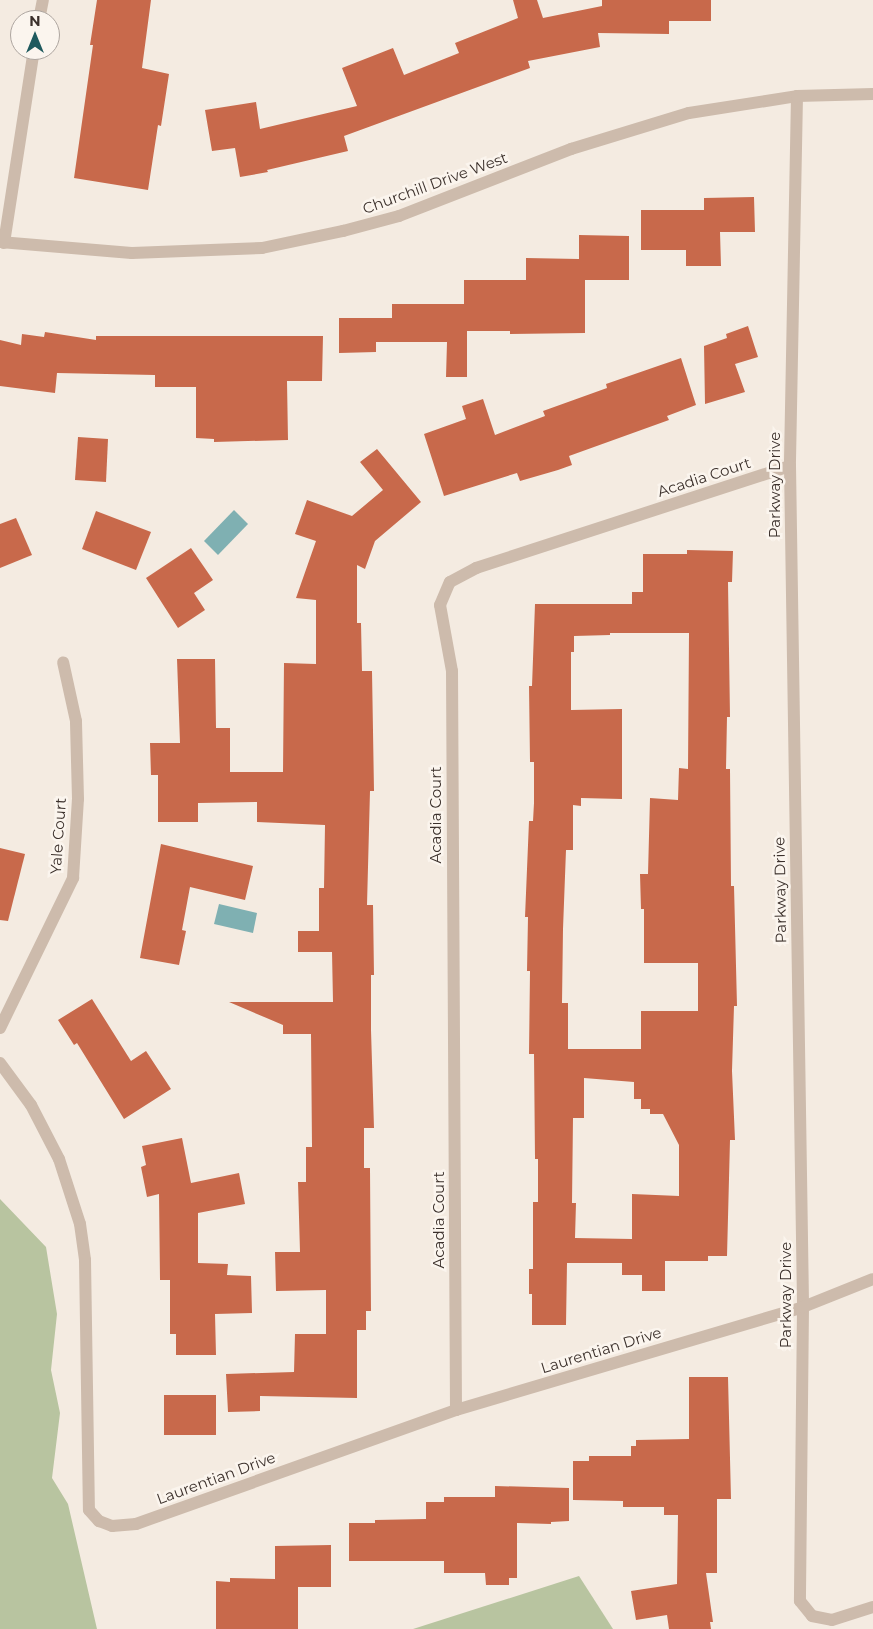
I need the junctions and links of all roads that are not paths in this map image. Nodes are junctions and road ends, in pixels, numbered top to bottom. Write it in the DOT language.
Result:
graph roads {
  1 [pos="32,60"];
  2 [pos="873,94"];
  3 [pos="797,96"];
  4 [pos="2,242"];
  5 [pos="790,466"];
  6 [pos="63,662"];
  7 [pos="0,1028"];
  8 [pos="0,1063"];
  9 [pos="873,1279"];
  10 [pos="803,1307"];
  11 [pos="456,1410"];
  12 [pos="873,1607"];
  1 -- 4 [label="street"];
  2 -- 3 [label="street, Churchill Drive West"];
  3 -- 4 [label="street, Churchill Drive West"];
  3 -- 5 [label="street, Parkway Drive"];
  5 -- 10 [label="street, Parkway Drive"];
  5 -- 11 [label="street, Acadia Court"];
  6 -- 7 [label="street, Yale Court"];
  8 -- 11 [label="street, Laurentian Drive"];
  9 -- 10 [label="street, Laurentian Drive"];
  10 -- 11 [label="street, Laurentian Drive"];
  10 -- 12 [label="street, Parkway Drive"];
}
